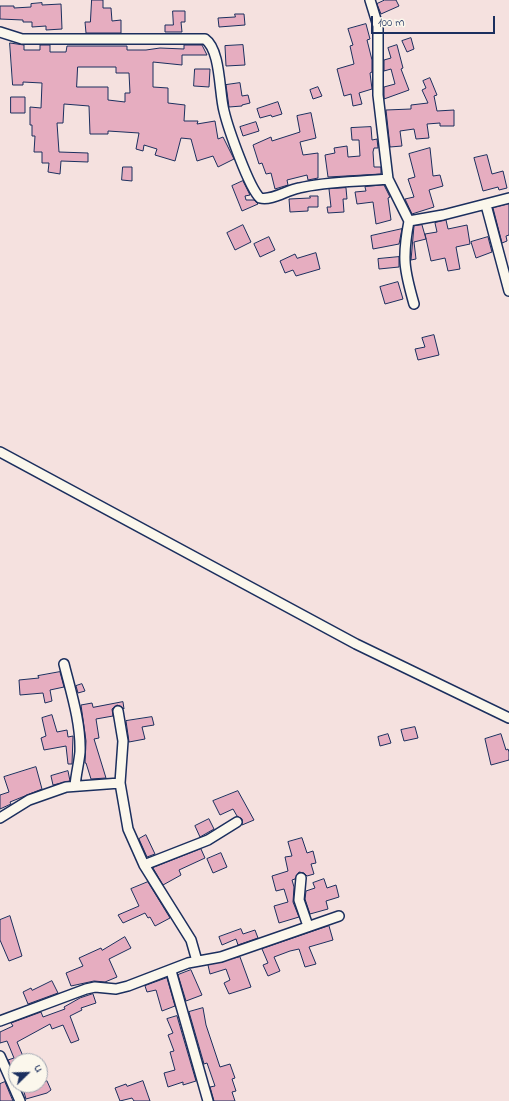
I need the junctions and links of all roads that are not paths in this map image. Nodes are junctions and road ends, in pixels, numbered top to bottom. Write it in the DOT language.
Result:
graph roads {
  1 [pos="370,0"];
  2 [pos="0,32"];
  3 [pos="388,179"];
  4 [pos="509,198"];
  5 [pos="486,205"];
  6 [pos="409,222"];
  7 [pos="509,291"];
  8 [pos="414,304"];
  9 [pos="0,452"];
  10 [pos="64,664"];
  11 [pos="118,711"];
  12 [pos="509,718"];
  13 [pos="120,783"];
  14 [pos="75,786"];
  15 [pos="0,818"];
  16 [pos="238,822"];
  17 [pos="144,865"];
  18 [pos="301,878"];
  19 [pos="339,916"];
  20 [pos="308,926"];
  21 [pos="197,961"];
  22 [pos="171,971"];
  23 [pos="0,1021"];
  24 [pos="0,1056"];
  25 [pos="20,1101"];
  26 [pos="208,1101"];
  1 -- 3 [label="street"];
  2 -- 3 [label="street"];
  3 -- 6 [label="street"];
  4 -- 5 [label="street"];
  5 -- 6 [label="street"];
  5 -- 7 [label="street"];
  6 -- 8 [label="street"];
  9 -- 12 [label="street"];
  10 -- 14 [label="street"];
  11 -- 13 [label="street"];
  13 -- 14 [label="street"];
  13 -- 17 [label="street"];
  14 -- 15 [label="street"];
  16 -- 17 [label="street"];
  17 -- 21 [label="street"];
  18 -- 20 [label="street"];
  19 -- 20 [label="street"];
  20 -- 21 [label="street"];
  21 -- 22 [label="street"];
  22 -- 23 [label="street"];
  22 -- 26 [label="street"];
  24 -- 25 [label="street"];
}
